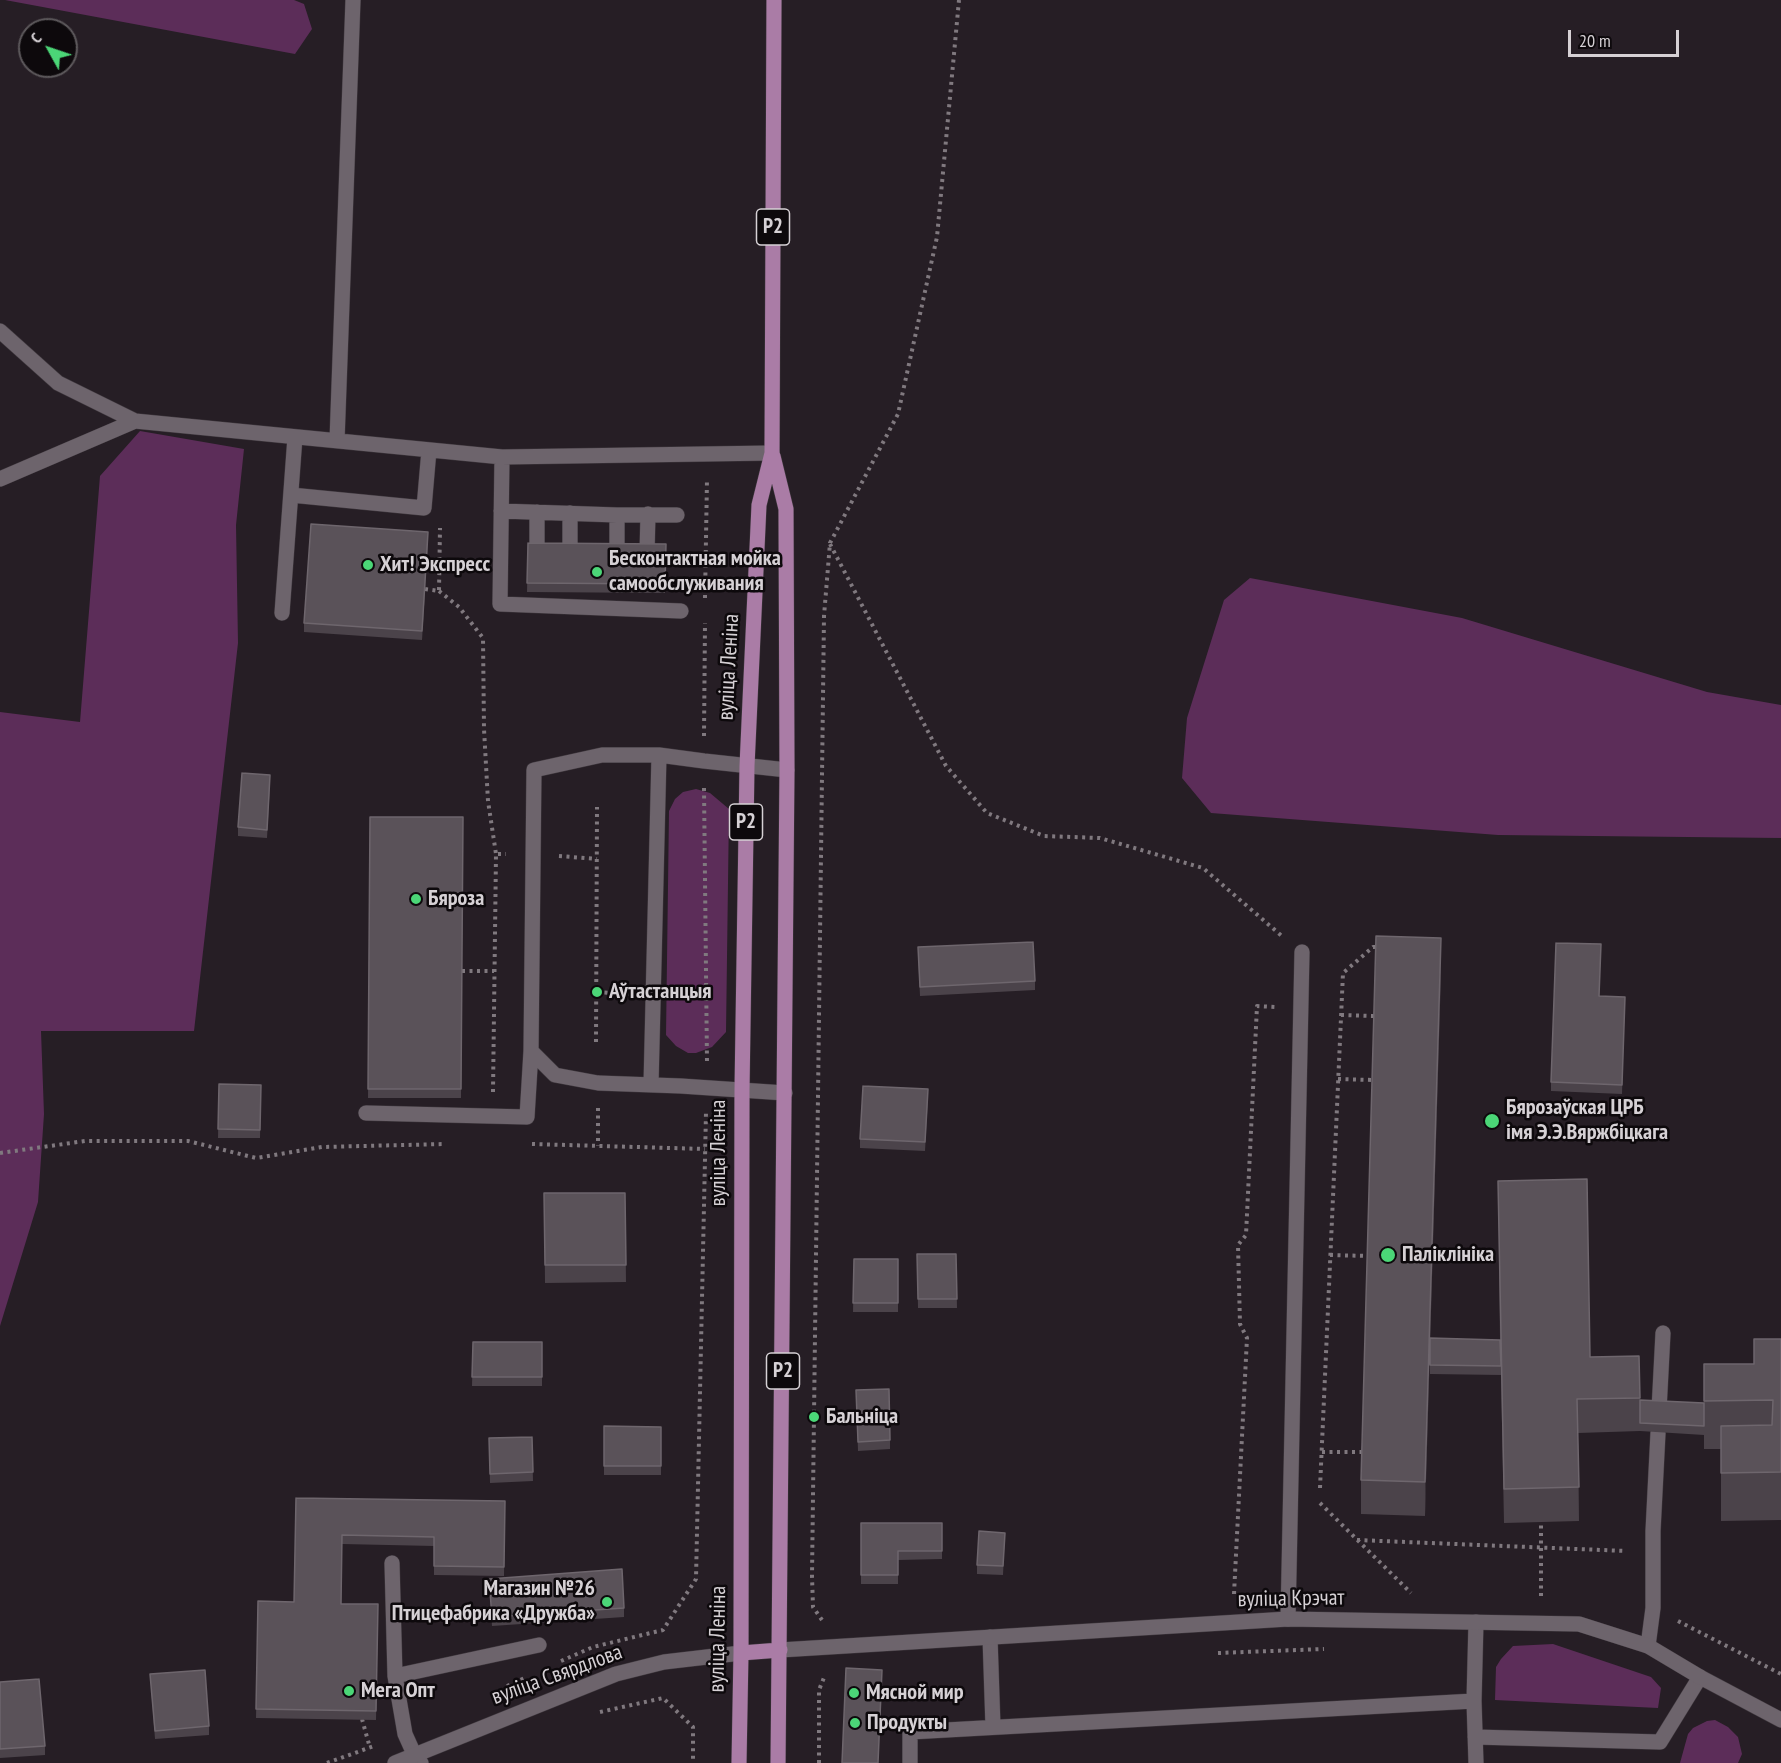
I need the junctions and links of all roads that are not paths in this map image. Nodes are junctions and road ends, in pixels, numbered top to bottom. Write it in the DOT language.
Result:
graph roads {
  1 [pos="353,0"];
  2 [pos="774,0"];
  3 [pos="0,331"];
  4 [pos="135,421"];
  5 [pos="295,437"];
  6 [pos="337,441"];
  7 [pos="429,450"];
  8 [pos="772,453"];
  9 [pos="502,457"];
  10 [pos="0,479"];
  11 [pos="291,495"];
  12 [pos="501,511"];
  13 [pos="537,512"];
  14 [pos="570,513"];
  15 [pos="648,514"];
  16 [pos="617,515"];
  17 [pos="677,515"];
  18 [pos="537,552"];
  19 [pos="570,552"];
  20 [pos="617,552"];
  21 [pos="647,553"];
  22 [pos="618,593"];
  23 [pos="647,593"];
  24 [pos="618,609"];
  25 [pos="647,609"];
  26 [pos="681,611"];
  27 [pos="282,613"];
  28 [pos="659,755"];
  29 [pos="747,766"];
  30 [pos="788,770"];
  31 [pos="1302,952"];
  32 [pos="531,1051"];
  33 [pos="651,1085"];
  34 [pos="742,1090"];
  35 [pos="785,1093"];
  36 [pos="366,1113"];
  37 [pos="1663,1333"];
  38 [pos="1659,1410"];
  39 [pos="1658,1432"];
  40 [pos="392,1563"];
  41 [pos="1288,1620"];
  42 [pos="1476,1622"];
  43 [pos="990,1637"];
  44 [pos="539,1645"];
  45 [pos="1648,1646"];
  46 [pos="780,1650"];
  47 [pos="741,1653"];
  48 [pos="395,1676"];
  49 [pos="1700,1677"];
  50 [pos="1474,1701"];
  51 [pos="1781,1720"];
  52 [pos="993,1727"];
  53 [pos="1475,1737"];
  54 [pos="417,1758"];
  55 [pos="395,1763"];
  56 [pos="739,1763"];
  57 [pos="778,1763"];
  58 [pos="910,1763"];
  59 [pos="1476,1763"];
  1 -- 6 [label="street"];
  2 -- 8 [label="main road, Р2"];
  3 -- 4 [label="street"];
  4 -- 5 [label="street"];
  4 -- 10 [label="street"];
  5 -- 6 [label="street"];
  5 -- 11 [label="street"];
  6 -- 7 [label="street"];
  7 -- 9 [label="street"];
  7 -- 11 [label="street"];
  8 -- 9 [label="street"];
  8 -- 29 [label="main road, вуліца Леніна / Р2"];
  8 -- 30 [label="main road, Р2"];
  9 -- 12 [label="street"];
  11 -- 27 [label="street"];
  12 -- 13 [label="street"];
  12 -- 24 [label="street"];
  13 -- 14 [label="street"];
  13 -- 18 [label="street"];
  14 -- 16 [label="street"];
  14 -- 19 [label="street"];
  15 -- 16 [label="street"];
  15 -- 17 [label="street"];
  15 -- 21 [label="street"];
  16 -- 20 [label="street"];
  22 -- 24 [label="street"];
  23 -- 25 [label="street"];
  24 -- 25 [label="street"];
  25 -- 26 [label="street"];
  28 -- 29 [label="street"];
  28 -- 32 [label="street"];
  28 -- 33 [label="street"];
  29 -- 30 [label="street"];
  29 -- 34 [label="main road, вуліца Леніна / Р2"];
  30 -- 35 [label="main road, Р2"];
  31 -- 41 [label="street"];
  32 -- 33 [label="street"];
  32 -- 36 [label="street"];
  33 -- 34 [label="street"];
  34 -- 35 [label="street"];
  34 -- 47 [label="main road, вуліца Леніна / Р2"];
  35 -- 46 [label="main road, Р2"];
  37 -- 38 [label="street"];
  39 -- 45 [label="street"];
  40 -- 48 [label="street"];
  41 -- 42 [label="street, вуліца Крэчат"];
  41 -- 43 [label="street, вуліца Крэчат"];
  42 -- 45 [label="street, вуліца Крэчат"];
  42 -- 50 [label="street"];
  43 -- 46 [label="street, вуліца Крэчат"];
  43 -- 52 [label="street"];
  44 -- 48 [label="street"];
  45 -- 49 [label="street, вуліца Крэчат"];
  46 -- 47 [label="main road"];
  46 -- 57 [label="main road, Р2"];
  47 -- 54 [label="street, вуліца Свярдлова"];
  47 -- 56 [label="main road, вуліца Леніна / Р2"];
  48 -- 54 [label="street"];
  49 -- 51 [label="street, вуліца Крэчат"];
  49 -- 53 [label="street"];
  50 -- 52 [label="street"];
  50 -- 53 [label="street"];
  52 -- 58 [label="street"];
  53 -- 59 [label="street"];
  54 -- 55 [label="street, вуліца Свярдлова"];
}
